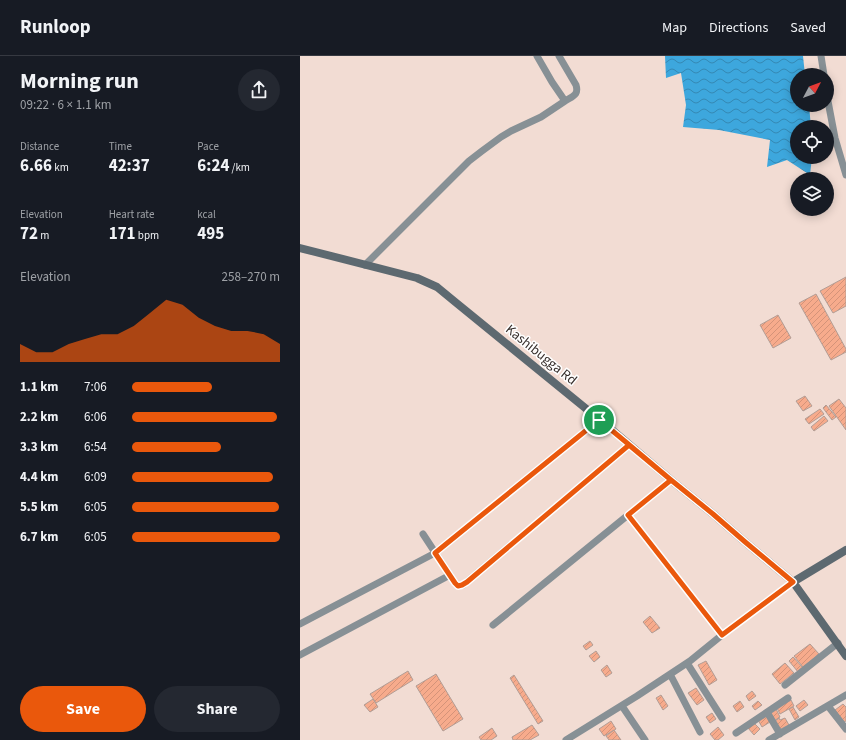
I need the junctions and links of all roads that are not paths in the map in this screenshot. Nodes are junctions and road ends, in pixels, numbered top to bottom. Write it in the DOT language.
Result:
graph roads {
  1 [pos="537,56"];
  2 [pos="559,56"];
  3 [pos="821,56"];
  4 [pos="823,68"];
  5 [pos="566,101"];
  6 [pos="830,112"];
  7 [pos="846,175"];
  8 [pos="300,248"];
  9 [pos="366,265"];
  10 [pos="599,420"];
  11 [pos="629,445"];
  12 [pos="671,480"];
  13 [pos="628,515"];
  14 [pos="423,534"];
  15 [pos="846,550"];
  16 [pos="435,553"];
  17 [pos="450,575"];
  18 [pos="793,582"];
  19 [pos="300,624"];
  20 [pos="493,625"];
  21 [pos="722,635"];
  22 [pos="838,643"];
  23 [pos="300,655"];
  24 [pos="846,656"];
  25 [pos="687,663"];
  26 [pos="670,674"];
  27 [pos="785,685"];
  28 [pos="846,695"];
  29 [pos="788,698"];
  30 [pos="622,706"];
  31 [pos="828,706"];
  32 [pos="767,712"];
  33 [pos="722,718"];
  34 [pos="846,729"];
  35 [pos="700,732"];
  36 [pos="736,733"];
  37 [pos="780,734"];
  38 [pos="566,740"];
  39 [pos="645,740"];
  40 [pos="769,740"];
  1 -- 5 [label="street"];
  2 -- 5 [label="street"];
  3 -- 4 [label="street"];
  5 -- 9 [label="street"];
  6 -- 7 [label="street"];
  8 -- 9 [label="main road, Kashibugga Rd"];
  9 -- 10 [label="main road, Kashibugga Rd"];
  10 -- 11 [label="main road, Kashibugga Rd"];
  10 -- 16 [label="street"];
  11 -- 12 [label="main road, Kashibugga Rd"];
  11 -- 17 [label="street"];
  12 -- 13 [label="street"];
  12 -- 18 [label="main road, Kashibugga Rd"];
  13 -- 20 [label="street"];
  13 -- 21 [label="street"];
  14 -- 16 [label="street"];
  15 -- 18 [label="main road"];
  16 -- 17 [label="street"];
  16 -- 19 [label="street"];
  17 -- 23 [label="street"];
  18 -- 21 [label="street"];
  18 -- 22 [label="main road, Kashibugga Rd"];
  21 -- 25 [label="street"];
  22 -- 24 [label="main road, Kashibugga Rd"];
  22 -- 27 [label="street"];
  25 -- 26 [label="street"];
  25 -- 33 [label="street"];
  26 -- 30 [label="street"];
  26 -- 35 [label="street"];
  28 -- 31 [label="street"];
  29 -- 32 [label="street"];
  30 -- 38 [label="street"];
  30 -- 39 [label="street"];
  31 -- 34 [label="street"];
  31 -- 37 [label="street"];
  32 -- 36 [label="street"];
  32 -- 37 [label="street"];
  37 -- 40 [label="street"];
}
